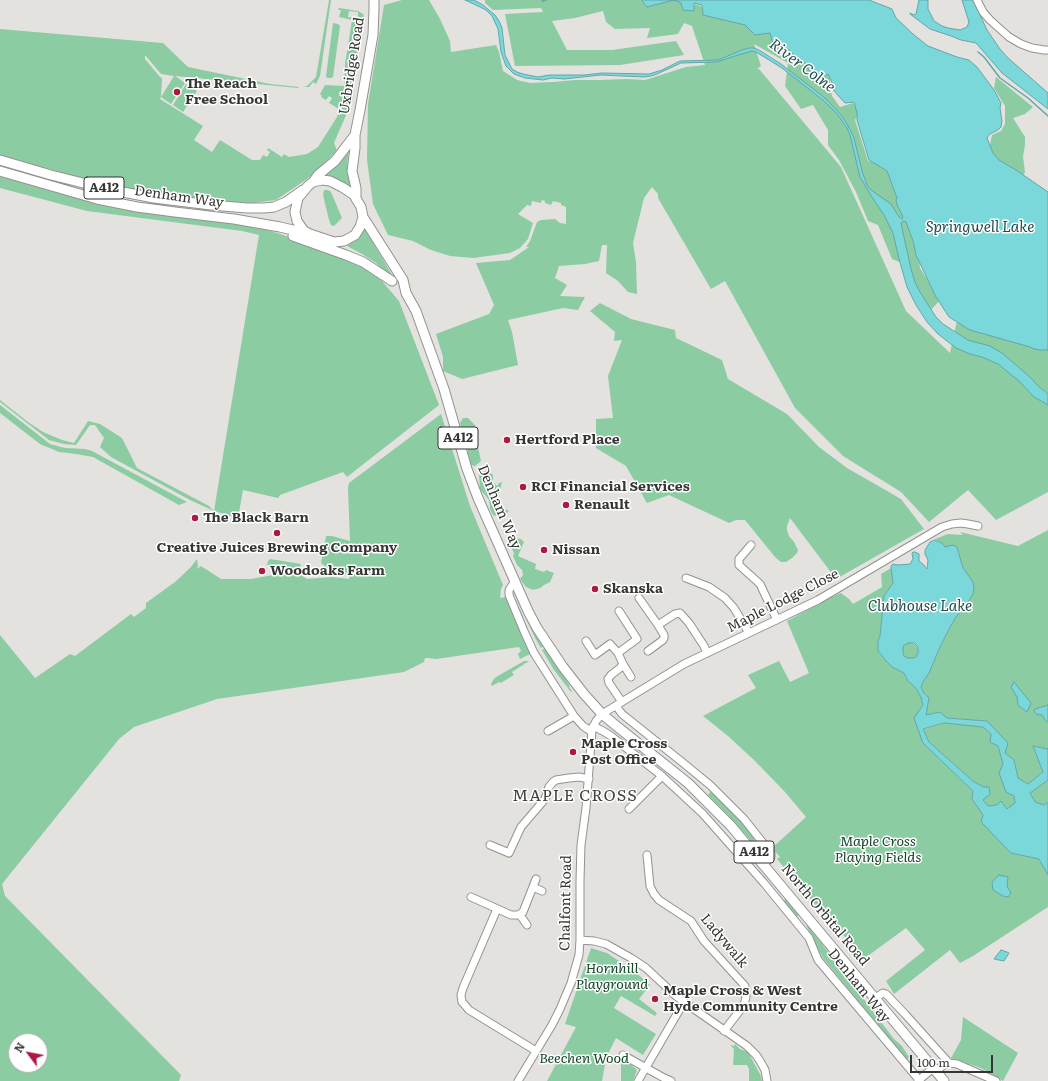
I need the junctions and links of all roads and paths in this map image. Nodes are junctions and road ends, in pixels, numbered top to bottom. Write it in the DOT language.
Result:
graph roads {
  1 [pos="374,0"];
  2 [pos="977,0"];
  3 [pos="1048,50"];
  4 [pos="355,135"];
  5 [pos="0,160"];
  6 [pos="0,171"];
  7 [pos="313,182"];
  8 [pos="303,190"];
  9 [pos="356,198"];
  10 [pos="363,217"];
  11 [pos="264,225"];
  12 [pos="310,234"];
  13 [pos="334,242"];
  14 [pos="392,281"];
  15 [pos="406,293"];
  16 [pos="978,526"];
  17 [pos="751,545"];
  18 [pos="686,578"];
  19 [pos="515,581"];
  20 [pos="640,598"];
  21 [pos="619,611"];
  22 [pos="777,620"];
  23 [pos="658,625"];
  24 [pos="748,633"];
  25 [pos="586,642"];
  26 [pos="648,651"];
  27 [pos="618,653"];
  28 [pos="707,653"];
  29 [pos="623,664"];
  30 [pos="631,677"];
  31 [pos="619,704"];
  32 [pos="602,714"];
  33 [pos="574,716"];
  34 [pos="593,728"];
  35 [pos="548,731"];
  36 [pos="662,776"];
  37 [pos="589,778"];
  38 [pos="629,809"];
  39 [pos="490,845"];
  40 [pos="647,855"];
  41 [pos="764,864"];
  42 [pos="773,875"];
  43 [pos="536,879"];
  44 [pos="764,883"];
  45 [pos="533,887"];
  46 [pos="542,891"];
  47 [pos="471,897"];
  48 [pos="497,909"];
  49 [pos="520,915"];
  50 [pos="527,925"];
  51 [pos="580,940"];
  52 [pos="875,998"];
  53 [pos="684,1002"];
  54 [pos="724,1030"];
  55 [pos="536,1051"];
  56 [pos="623,1055"];
  57 [pos="948,1063"];
  58 [pos="645,1067"];
  59 [pos="934,1070"];
  60 [pos="518,1081"];
  61 [pos="638,1081"];
  62 [pos="671,1081"];
  63 [pos="767,1081"];
  64 [pos="919,1081"];
  65 [pos="944,1081"];
  66 [pos="996,1081"];
  1 -- 4 [label="main road, Uxbridge Road"];
  2 -- 3 [label="street"];
  4 -- 7 [label="main road, Uxbridge Road"];
  4 -- 9 [label="main road, Uxbridge Road"];
  5 -- 8 [label="main road, Denham Way / A412"];
  6 -- 11 [label="main road, Denham Way / A412"];
  7 -- 8 [label="main road"];
  7 -- 9 [label="main road"];
  8 -- 12 [label="main road"];
  9 -- 10 [label="main road"];
  10 -- 13 [label="main road"];
  10 -- 15 [label="main road, Denham Way / A412"];
  11 -- 12 [label="main road, Denham Way / A412"];
  11 -- 14 [label="main road, A412"];
  12 -- 13 [label="main road"];
  13 -- 14 [label="main road, Denham Way / A412"];
  14 -- 15 [label="main road, Denham Way / A412"];
  15 -- 19 [label="main road, Denham Way / A412"];
  16 -- 22 [label="street, Maple Lodge Close"];
  17 -- 22 [label="street"];
  18 -- 24 [label="street"];
  19 -- 32 [label="main road, Denham Way / A412"];
  19 -- 33 [label="street, Denham Way"];
  20 -- 23 [label="street"];
  21 -- 27 [label="street"];
  22 -- 24 [label="street, Maple Lodge Close"];
  23 -- 26 [label="street"];
  23 -- 28 [label="street"];
  24 -- 28 [label="street, Maple Lodge Close"];
  25 -- 27 [label="street"];
  27 -- 29 [label="street"];
  28 -- 31 [label="street, Maple Lodge Close"];
  29 -- 30 [label="street"];
  29 -- 31 [label="street"];
  31 -- 32 [label="street, Maple Lodge Close"];
  31 -- 41 [label="street"];
  32 -- 34 [label="street"];
  32 -- 41 [label="main road, North Orbital Road / A412"];
  33 -- 34 [label="street, Denham Way"];
  33 -- 35 [label="street"];
  34 -- 36 [label="street, Denham Way"];
  34 -- 37 [label="street, Chalfont Road"];
  36 -- 38 [label="street"];
  36 -- 44 [label="street, Denham Way"];
  37 -- 39 [label="street"];
  37 -- 51 [label="street, Chalfont Road"];
  40 -- 54 [label="street, Ladywalk"];
  41 -- 42 [label="main road, North Orbital Road / A412"];
  42 -- 44 [label="street"];
  42 -- 52 [label="main road, North Orbital Road / A412"];
  43 -- 45 [label="street"];
  44 -- 64 [label="street, Denham Way"];
  45 -- 46 [label="street"];
  45 -- 49 [label="street"];
  47 -- 48 [label="street"];
  48 -- 49 [label="street"];
  48 -- 55 [label="street"];
  49 -- 50 [label="street"];
  51 -- 53 [label="street"];
  51 -- 55 [label="street, Chalfont Road"];
  52 -- 57 [label="street"];
  52 -- 59 [label="main road, North Orbital Road / A412"];
  53 -- 54 [label="street"];
  53 -- 58 [label="street"];
  54 -- 63 [label="street"];
  55 -- 60 [label="street, Chalfont Road"];
  56 -- 58 [label="street"];
  57 -- 59 [label="street"];
  57 -- 66 [label="street"];
  58 -- 61 [label="street"];
  58 -- 62 [label="street"];
  59 -- 64 [label="street"];
  59 -- 65 [label="main road, North Orbital Road / A412"];
}
